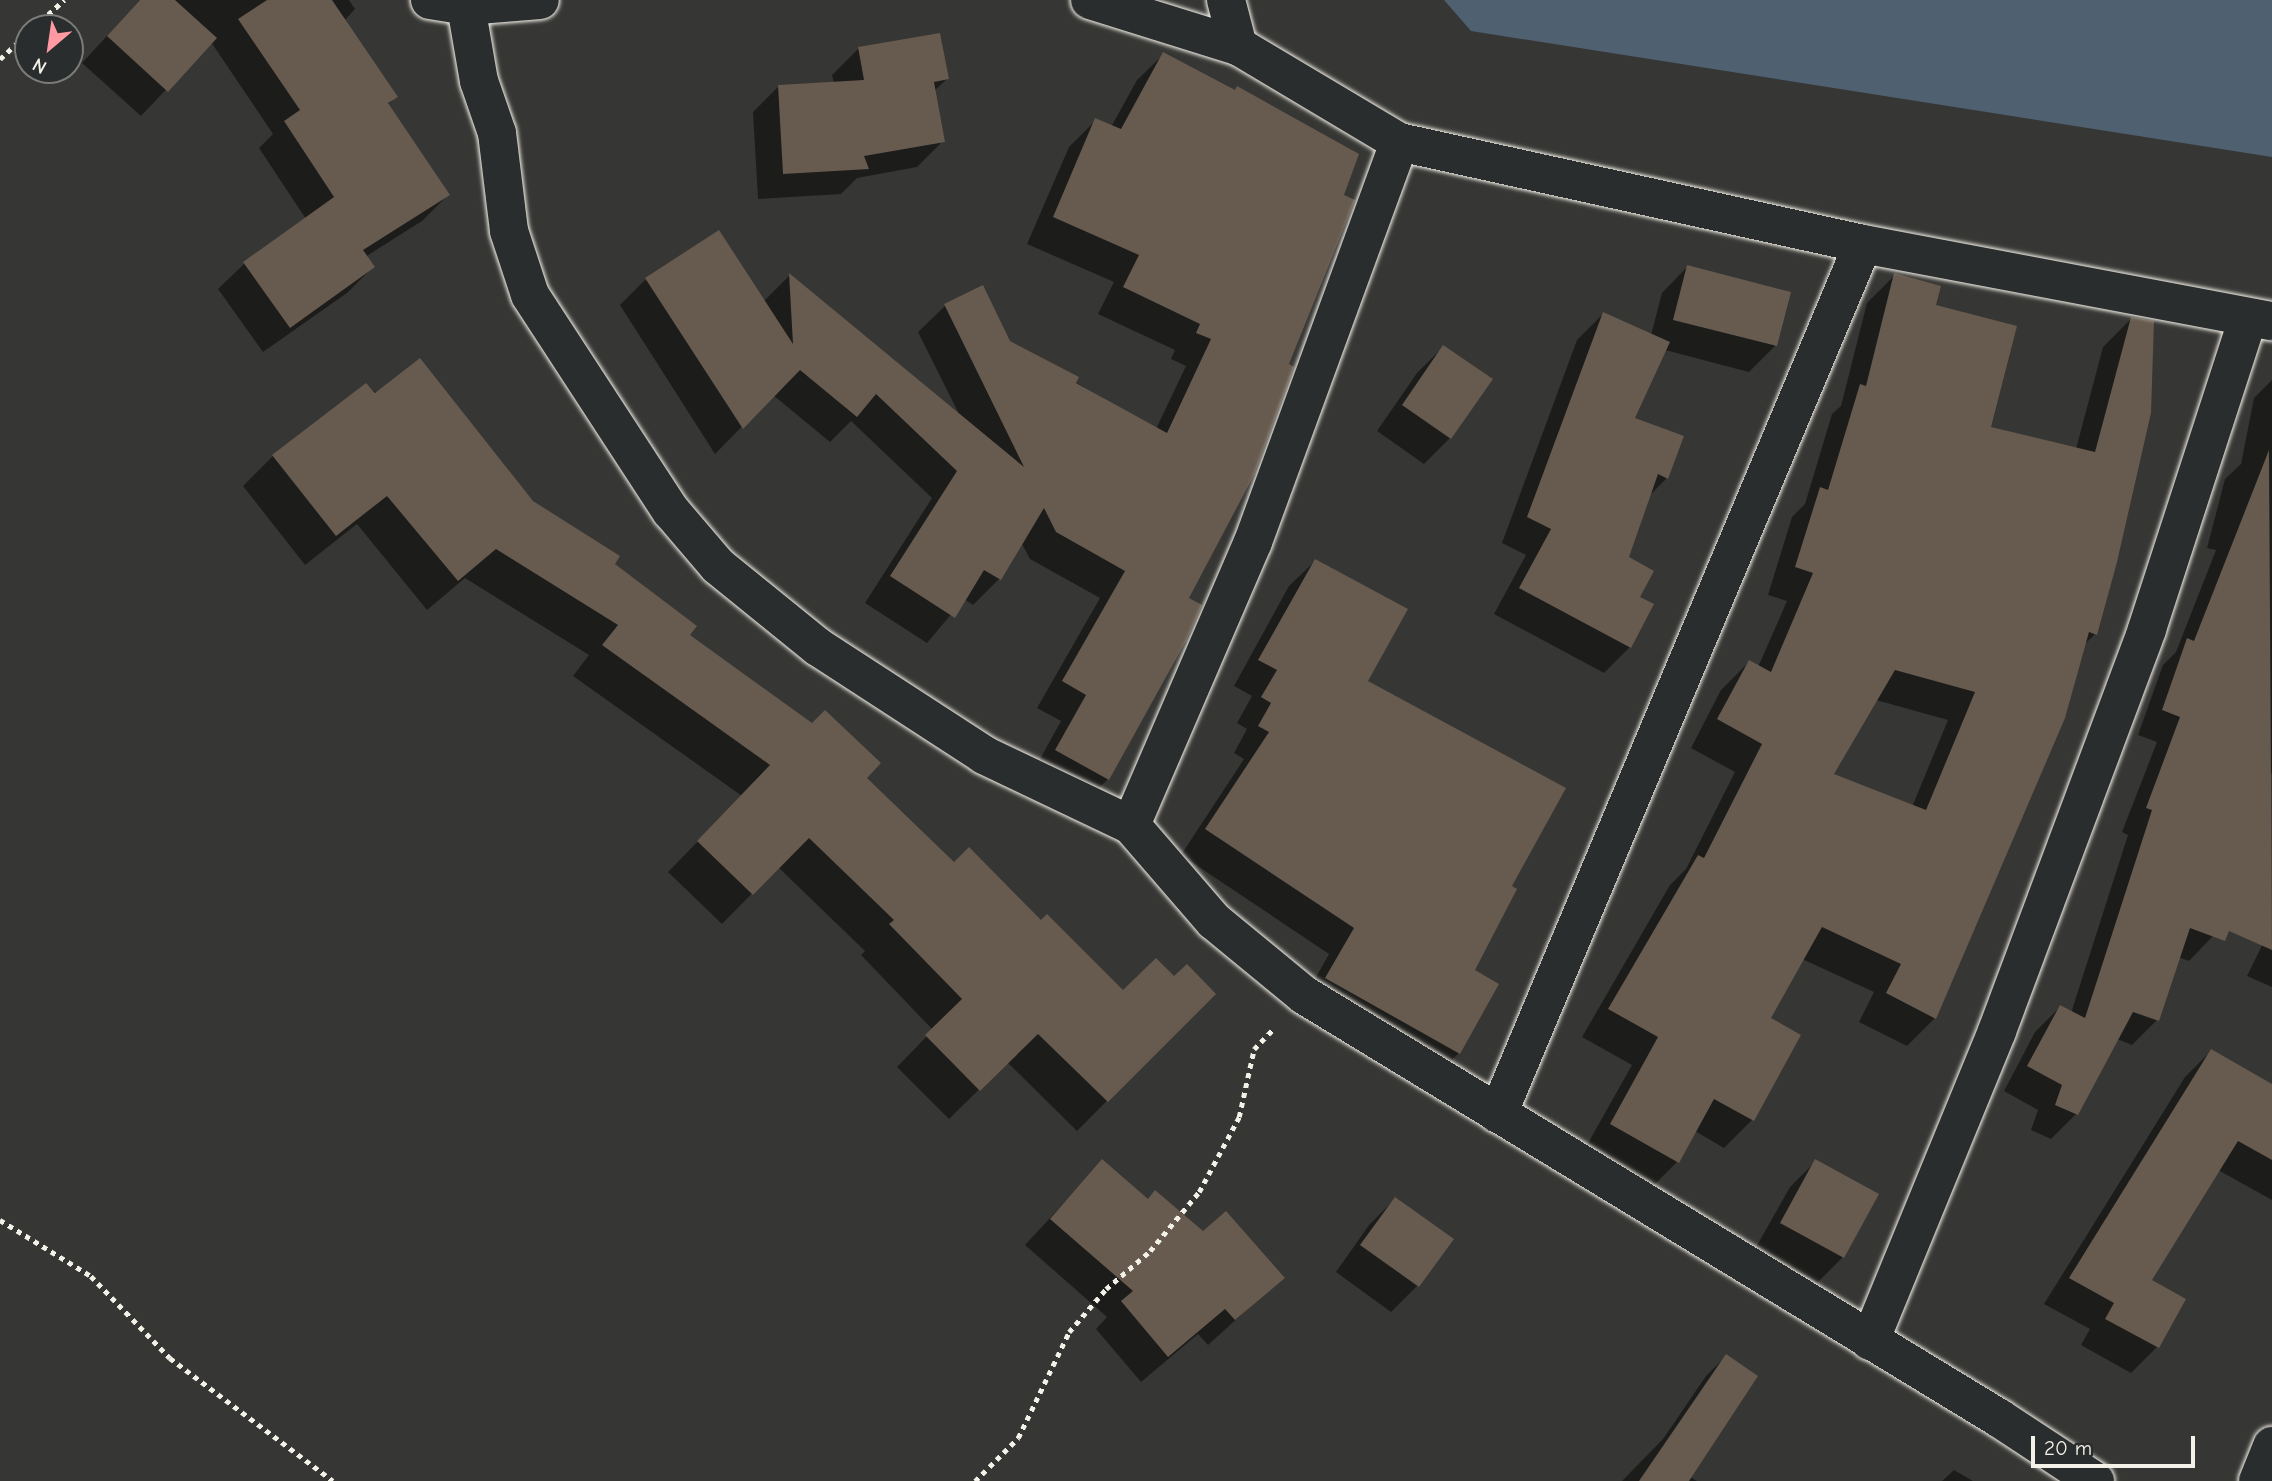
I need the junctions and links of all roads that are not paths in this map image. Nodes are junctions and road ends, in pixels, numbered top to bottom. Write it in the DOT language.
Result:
graph roads {
  1 [pos="540,0"];
  2 [pos="1090,0"];
  3 [pos="1226,0"];
  4 [pos="448,3"];
  5 [pos="1238,46"];
  6 [pos="1399,142"];
  7 [pos="1863,244"];
  8 [pos="2260,320"];
  9 [pos="1131,825"];
  10 [pos="1498,1114"];
  11 [pos="1870,1341"];
  12 [pos="2272,1446"];
  13 [pos="2095,1481"];
  14 [pos="2258,1481"];
  1 -- 4 [label="street"];
  2 -- 5 [label="street"];
  3 -- 5 [label="street"];
  4 -- 9 [label="street"];
  5 -- 6 [label="street"];
  6 -- 7 [label="street"];
  6 -- 9 [label="street"];
  7 -- 8 [label="street"];
  7 -- 10 [label="street"];
  8 -- 11 [label="street"];
  9 -- 10 [label="street"];
  10 -- 11 [label="street"];
  11 -- 13 [label="street"];
  12 -- 14 [label="street"];
}
